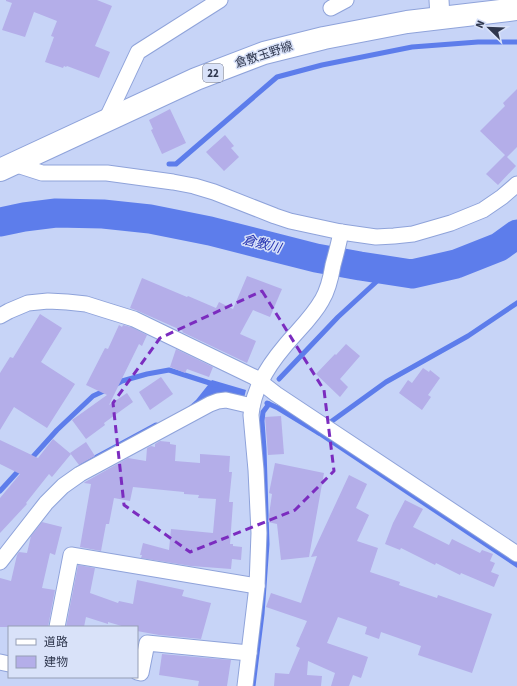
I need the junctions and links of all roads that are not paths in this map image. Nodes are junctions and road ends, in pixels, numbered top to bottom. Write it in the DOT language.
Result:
graph roads {
  1 [pos="220,0"];
  2 [pos="346,0"];
  3 [pos="331,8"];
  4 [pos="440,9"];
  5 [pos="517,9"];
  6 [pos="476,13"];
  7 [pos="517,14"];
  8 [pos="106,120"];
  9 [pos="7,167"];
  10 [pos="517,184"];
  11 [pos="340,235"];
  12 [pos="0,316"];
  13 [pos="261,383"];
  14 [pos="252,406"];
  15 [pos="517,554"];
  16 [pos="0,562"];
  17 [pos="257,586"];
  18 [pos="57,626"];
  19 [pos="249,653"];
  20 [pos="138,672"];
  21 [pos="245,686"];
  1 -- 8 [label="street"];
  2 -- 3 [label="street"];
  4 -- 6 [label="main road, 倉敷玉野線 / 22"];
  4 -- 8 [label="main road, 倉敷玉野線 / 22"];
  5 -- 6 [label="main road, 倉敷玉野線 / 22"];
  6 -- 7 [label="main road, 倉敷玉野線 / 22"];
  8 -- 9 [label="main road, 倉敷玉野線 / 22"];
  9 -- 11 [label="street"];
  10 -- 11 [label="street"];
  11 -- 13 [label="street"];
  12 -- 13 [label="street"];
  13 -- 14 [label="street"];
  13 -- 15 [label="street"];
  14 -- 16 [label="street"];
  14 -- 17 [label="street"];
  17 -- 18 [label="street"];
  17 -- 19 [label="street"];
  19 -- 20 [label="street"];
  19 -- 21 [label="street"];
}
